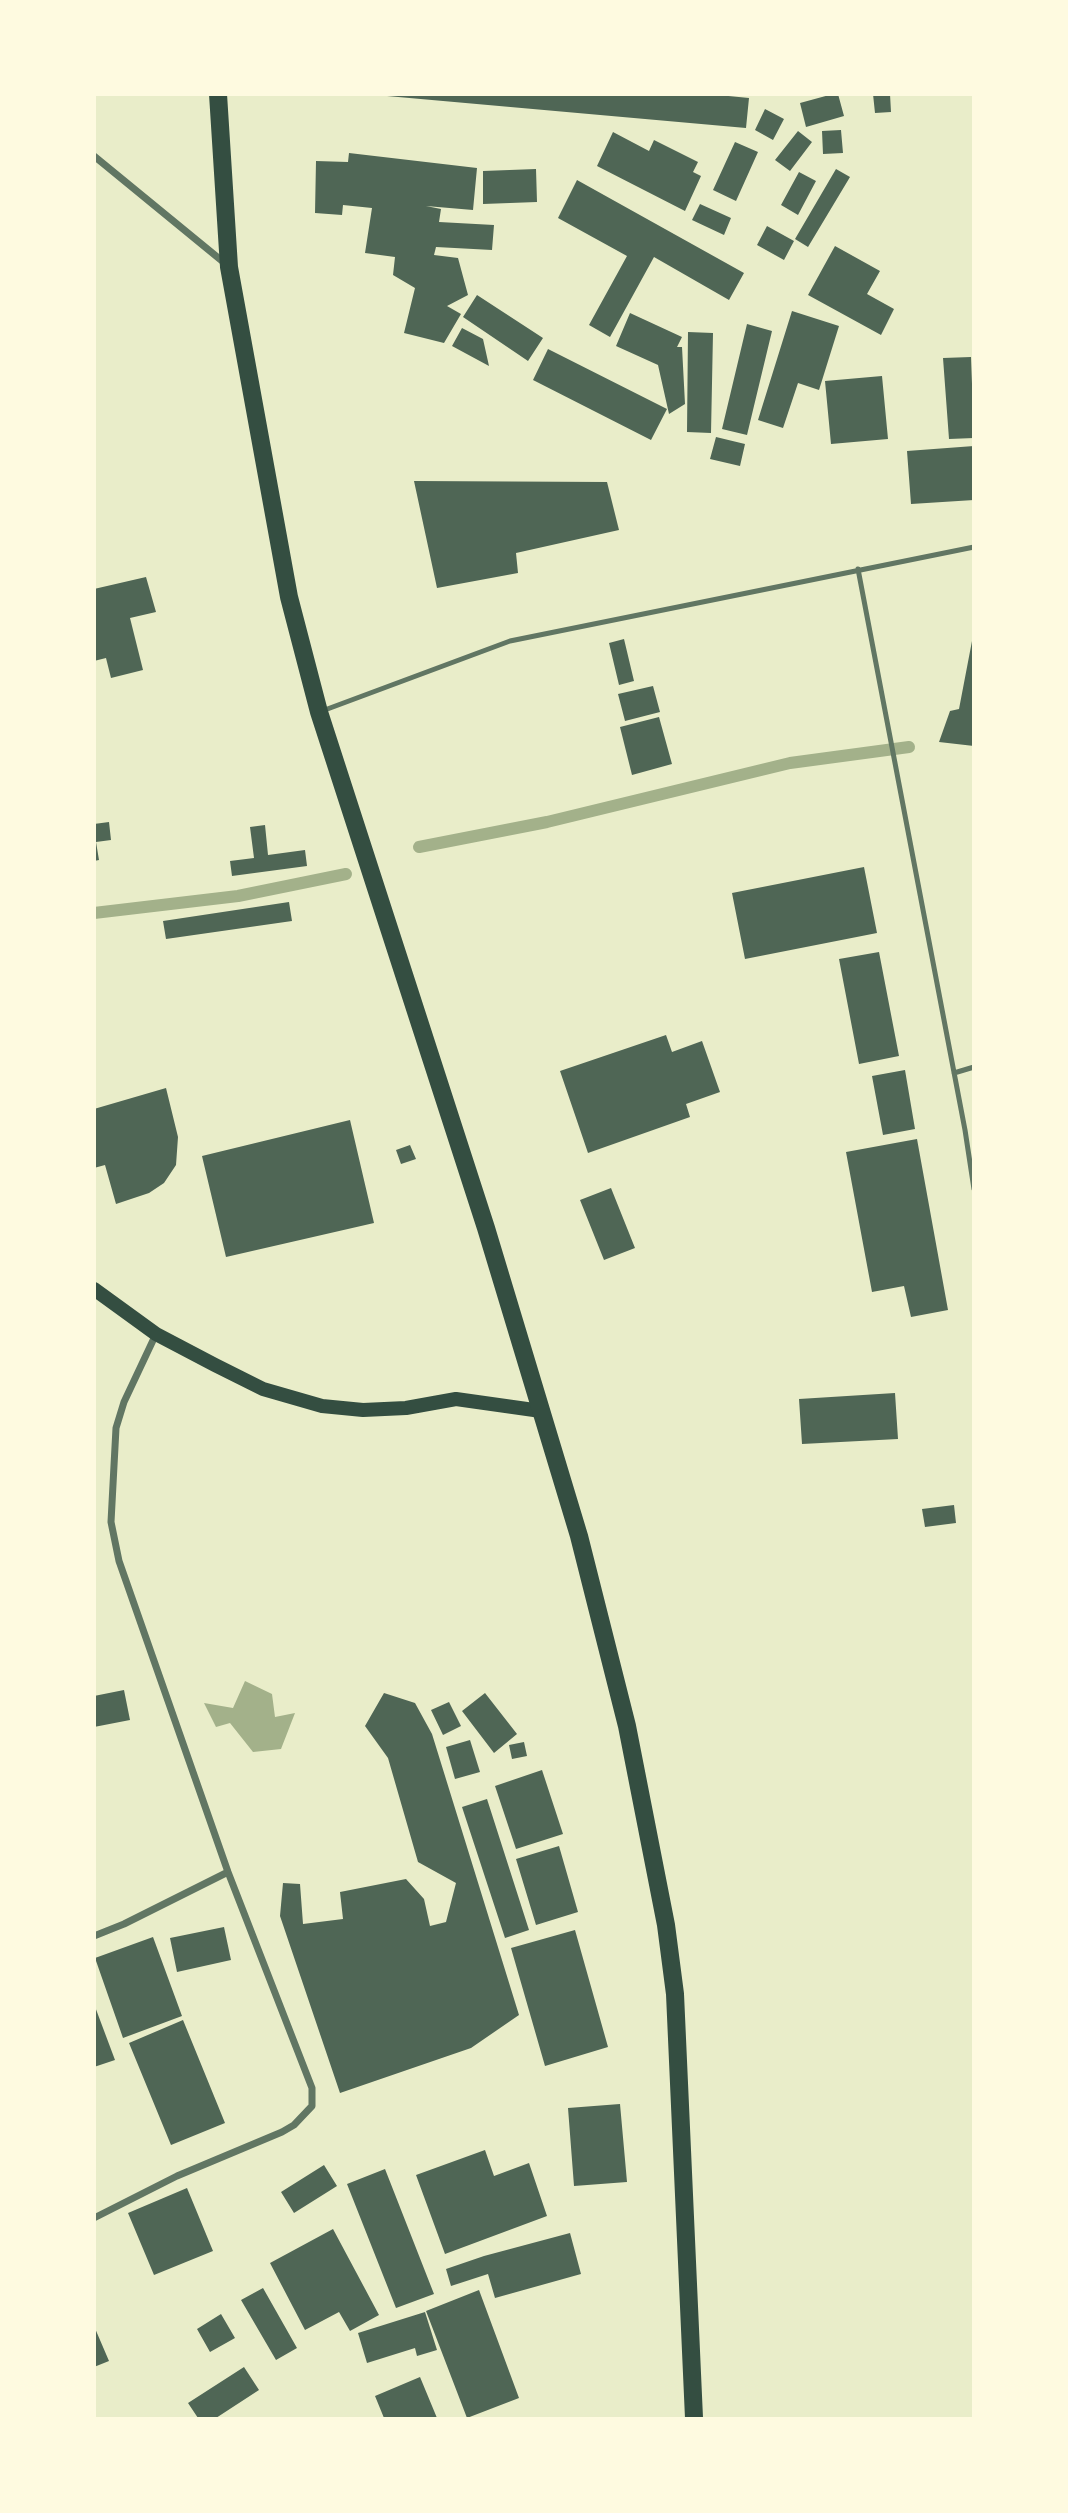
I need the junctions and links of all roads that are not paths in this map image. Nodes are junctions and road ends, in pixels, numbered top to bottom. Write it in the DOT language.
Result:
graph roads {
  1 [pos="218,94"];
  2 [pos="94,156"];
  3 [pos="229,267"];
  4 [pos="974,547"];
  5 [pos="858,569"];
  6 [pos="319,712"];
  7 [pos="974,1067"];
  8 [pos="954,1073"];
  9 [pos="974,1189"];
  10 [pos="94,1289"];
  11 [pos="156,1334"];
  12 [pos="541,1411"];
  13 [pos="228,1872"];
  14 [pos="94,1936"];
  15 [pos="94,2218"];
  16 [pos="694,2418"];
  1 -- 3 [label="main road"];
  2 -- 3 [label="street"];
  3 -- 6 [label="main road"];
  4 -- 5 [label="lane"];
  5 -- 6 [label="lane"];
  5 -- 8 [label="lane"];
  6 -- 12 [label="main road"];
  7 -- 8 [label="lane"];
  8 -- 9 [label="lane"];
  10 -- 11 [label="main road"];
  11 -- 12 [label="main road"];
  11 -- 13 [label="street"];
  12 -- 16 [label="main road"];
  13 -- 14 [label="street"];
  13 -- 15 [label="street"];
}
